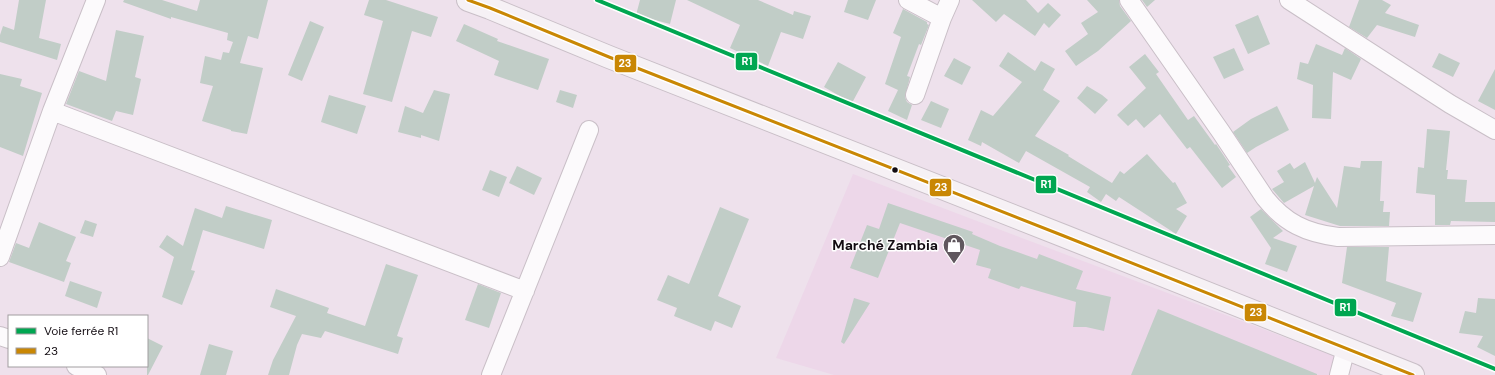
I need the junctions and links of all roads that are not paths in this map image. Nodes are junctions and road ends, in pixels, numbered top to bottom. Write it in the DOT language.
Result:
graph roads {
  1 [pos="96,0"];
  2 [pos="468,0"];
  3 [pos="908,0"];
  4 [pos="950,0"];
  5 [pos="1129,0"];
  6 [pos="1289,0"];
  7 [pos="942,18"];
  8 [pos="915,95"];
  9 [pos="52,111"];
  10 [pos="589,130"];
  11 [pos="1495,130"];
  12 [pos="1495,235"];
  13 [pos="0,256"];
  14 [pos="525,291"];
  15 [pos="1346,348"];
  16 [pos="78,367"];
  17 [pos="97,375"];
  18 [pos="491,375"];
  19 [pos="1339,375"];
  20 [pos="1413,375"];
  1 -- 9 [label="street"];
  2 -- 15 [label="main road"];
  3 -- 7 [label="street"];
  4 -- 7 [label="street"];
  5 -- 12 [label="street"];
  6 -- 11 [label="street"];
  7 -- 8 [label="street"];
  9 -- 13 [label="street"];
  9 -- 14 [label="street"];
  10 -- 14 [label="street"];
  14 -- 18 [label="street"];
  15 -- 19 [label="street"];
  15 -- 20 [label="main road"];
  16 -- 17 [label="street"];
}
